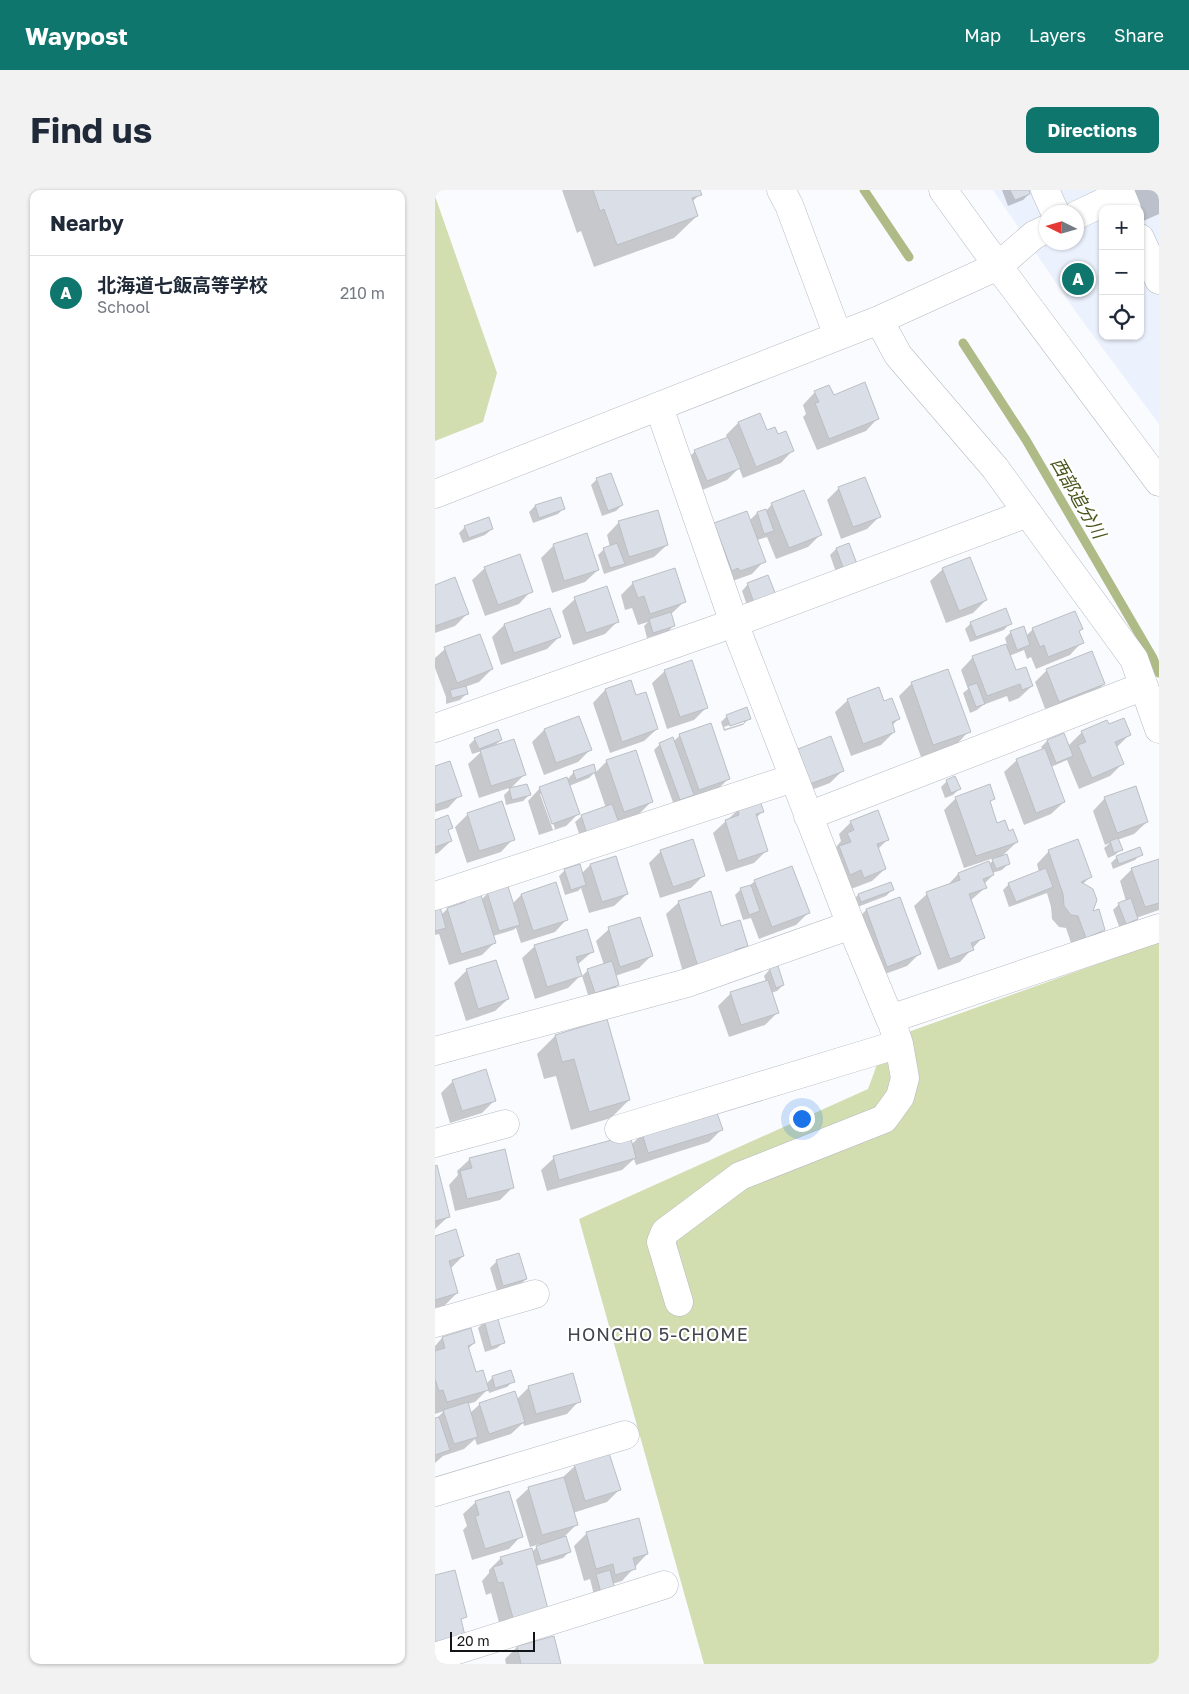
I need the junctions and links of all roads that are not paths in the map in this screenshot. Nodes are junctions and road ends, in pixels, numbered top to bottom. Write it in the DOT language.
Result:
graph roads {
  1 [pos="781,190"];
  2 [pos="943,190"];
  3 [pos="1045,190"];
  4 [pos="1052,205"];
  5 [pos="1125,205"];
  6 [pos="1084,212"];
  7 [pos="1039,233"];
  8 [pos="1144,247"];
  9 [pos="997,266"];
  10 [pos="1159,280"];
  11 [pos="879,320"];
  12 [pos="838,336"];
  13 [pos="659,407"];
  14 [pos="1159,482"];
  15 [pos="435,494"];
  16 [pos="1028,514"];
  17 [pos="734,623"];
  18 [pos="1144,686"];
  19 [pos="435,728"];
  20 [pos="1159,729"];
  21 [pos="793,778"];
  22 [pos="808,816"];
  23 [pos="435,896"];
  24 [pos="851,925"];
  25 [pos="1159,928"];
  26 [pos="894,1032"];
  27 [pos="435,1051"];
  28 [pos="505,1124"];
  29 [pos="619,1129"];
  30 [pos="435,1143"];
  31 [pos="535,1294"];
  32 [pos="679,1302"];
  33 [pos="435,1323"];
  34 [pos="625,1435"];
  35 [pos="435,1492"];
  36 [pos="664,1585"];
  37 [pos="435,1657"];
  1 -- 12 [label="street"];
  2 -- 9 [label="street"];
  3 -- 4 [label="street"];
  5 -- 6 [label="street"];
  7 -- 9 [label="street"];
  8 -- 10 [label="street"];
  9 -- 11 [label="street"];
  9 -- 14 [label="street"];
  11 -- 12 [label="street"];
  11 -- 16 [label="street"];
  12 -- 13 [label="street"];
  13 -- 15 [label="street"];
  13 -- 17 [label="street"];
  16 -- 17 [label="street"];
  16 -- 18 [label="street"];
  17 -- 19 [label="street"];
  17 -- 21 [label="street"];
  18 -- 20 [label="street"];
  18 -- 22 [label="street"];
  21 -- 22 [label="street"];
  21 -- 23 [label="street"];
  22 -- 24 [label="street"];
  24 -- 26 [label="street"];
  24 -- 27 [label="street"];
  25 -- 26 [label="street"];
  26 -- 29 [label="street"];
  26 -- 32 [label="street"];
  28 -- 30 [label="street"];
  31 -- 33 [label="street"];
  34 -- 35 [label="street"];
  36 -- 37 [label="street"];
}
